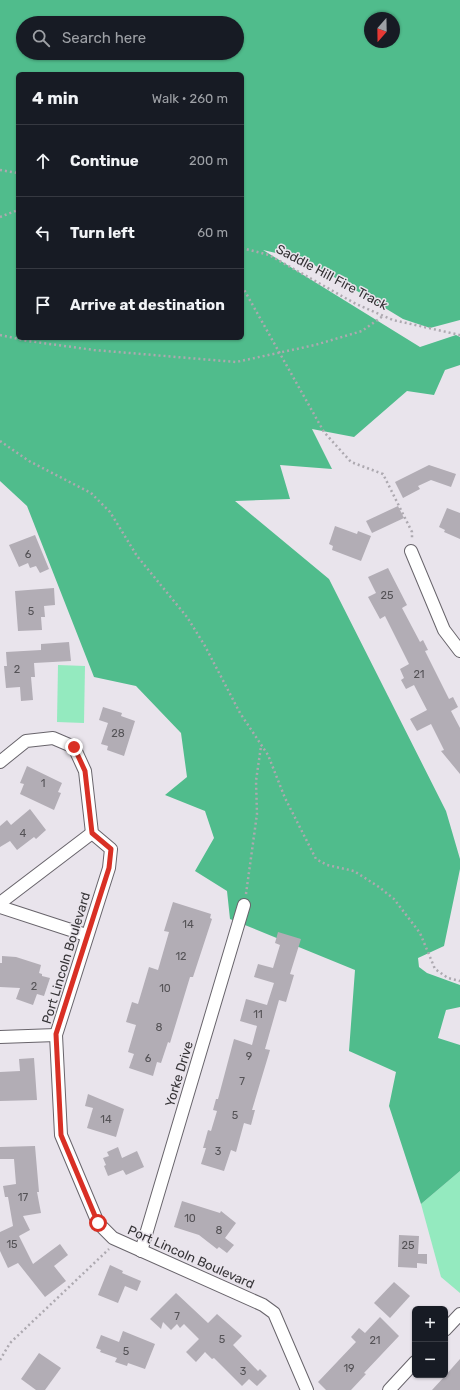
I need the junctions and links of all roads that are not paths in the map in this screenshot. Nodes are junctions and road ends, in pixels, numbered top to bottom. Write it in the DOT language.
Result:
graph roads {
  1 [pos="411,551"];
  2 [pos="460,652"];
  3 [pos="0,762"];
  4 [pos="92,833"];
  5 [pos="0,904"];
  6 [pos="244,905"];
  7 [pos="0,907"];
  8 [pos="86,935"];
  9 [pos="56,1034"];
  10 [pos="0,1038"];
  11 [pos="141,1251"];
  12 [pos="460,1314"];
  13 [pos="448,1327"];
  14 [pos="412,1365"];
  15 [pos="307,1390"];
  16 [pos="389,1390"];
  1 -- 2 [label="street"];
  3 -- 4 [label="street"];
  4 -- 5 [label="street"];
  4 -- 8 [label="street, Port Lincoln Boulevard"];
  6 -- 11 [label="street, Yorke Drive"];
  7 -- 8 [label="street"];
  8 -- 9 [label="street, Port Lincoln Boulevard"];
  9 -- 10 [label="street"];
  9 -- 11 [label="street, Port Lincoln Boulevard"];
  11 -- 15 [label="street, Port Lincoln Boulevard"];
  12 -- 13 [label="street"];
  14 -- 16 [label="street"];
}
